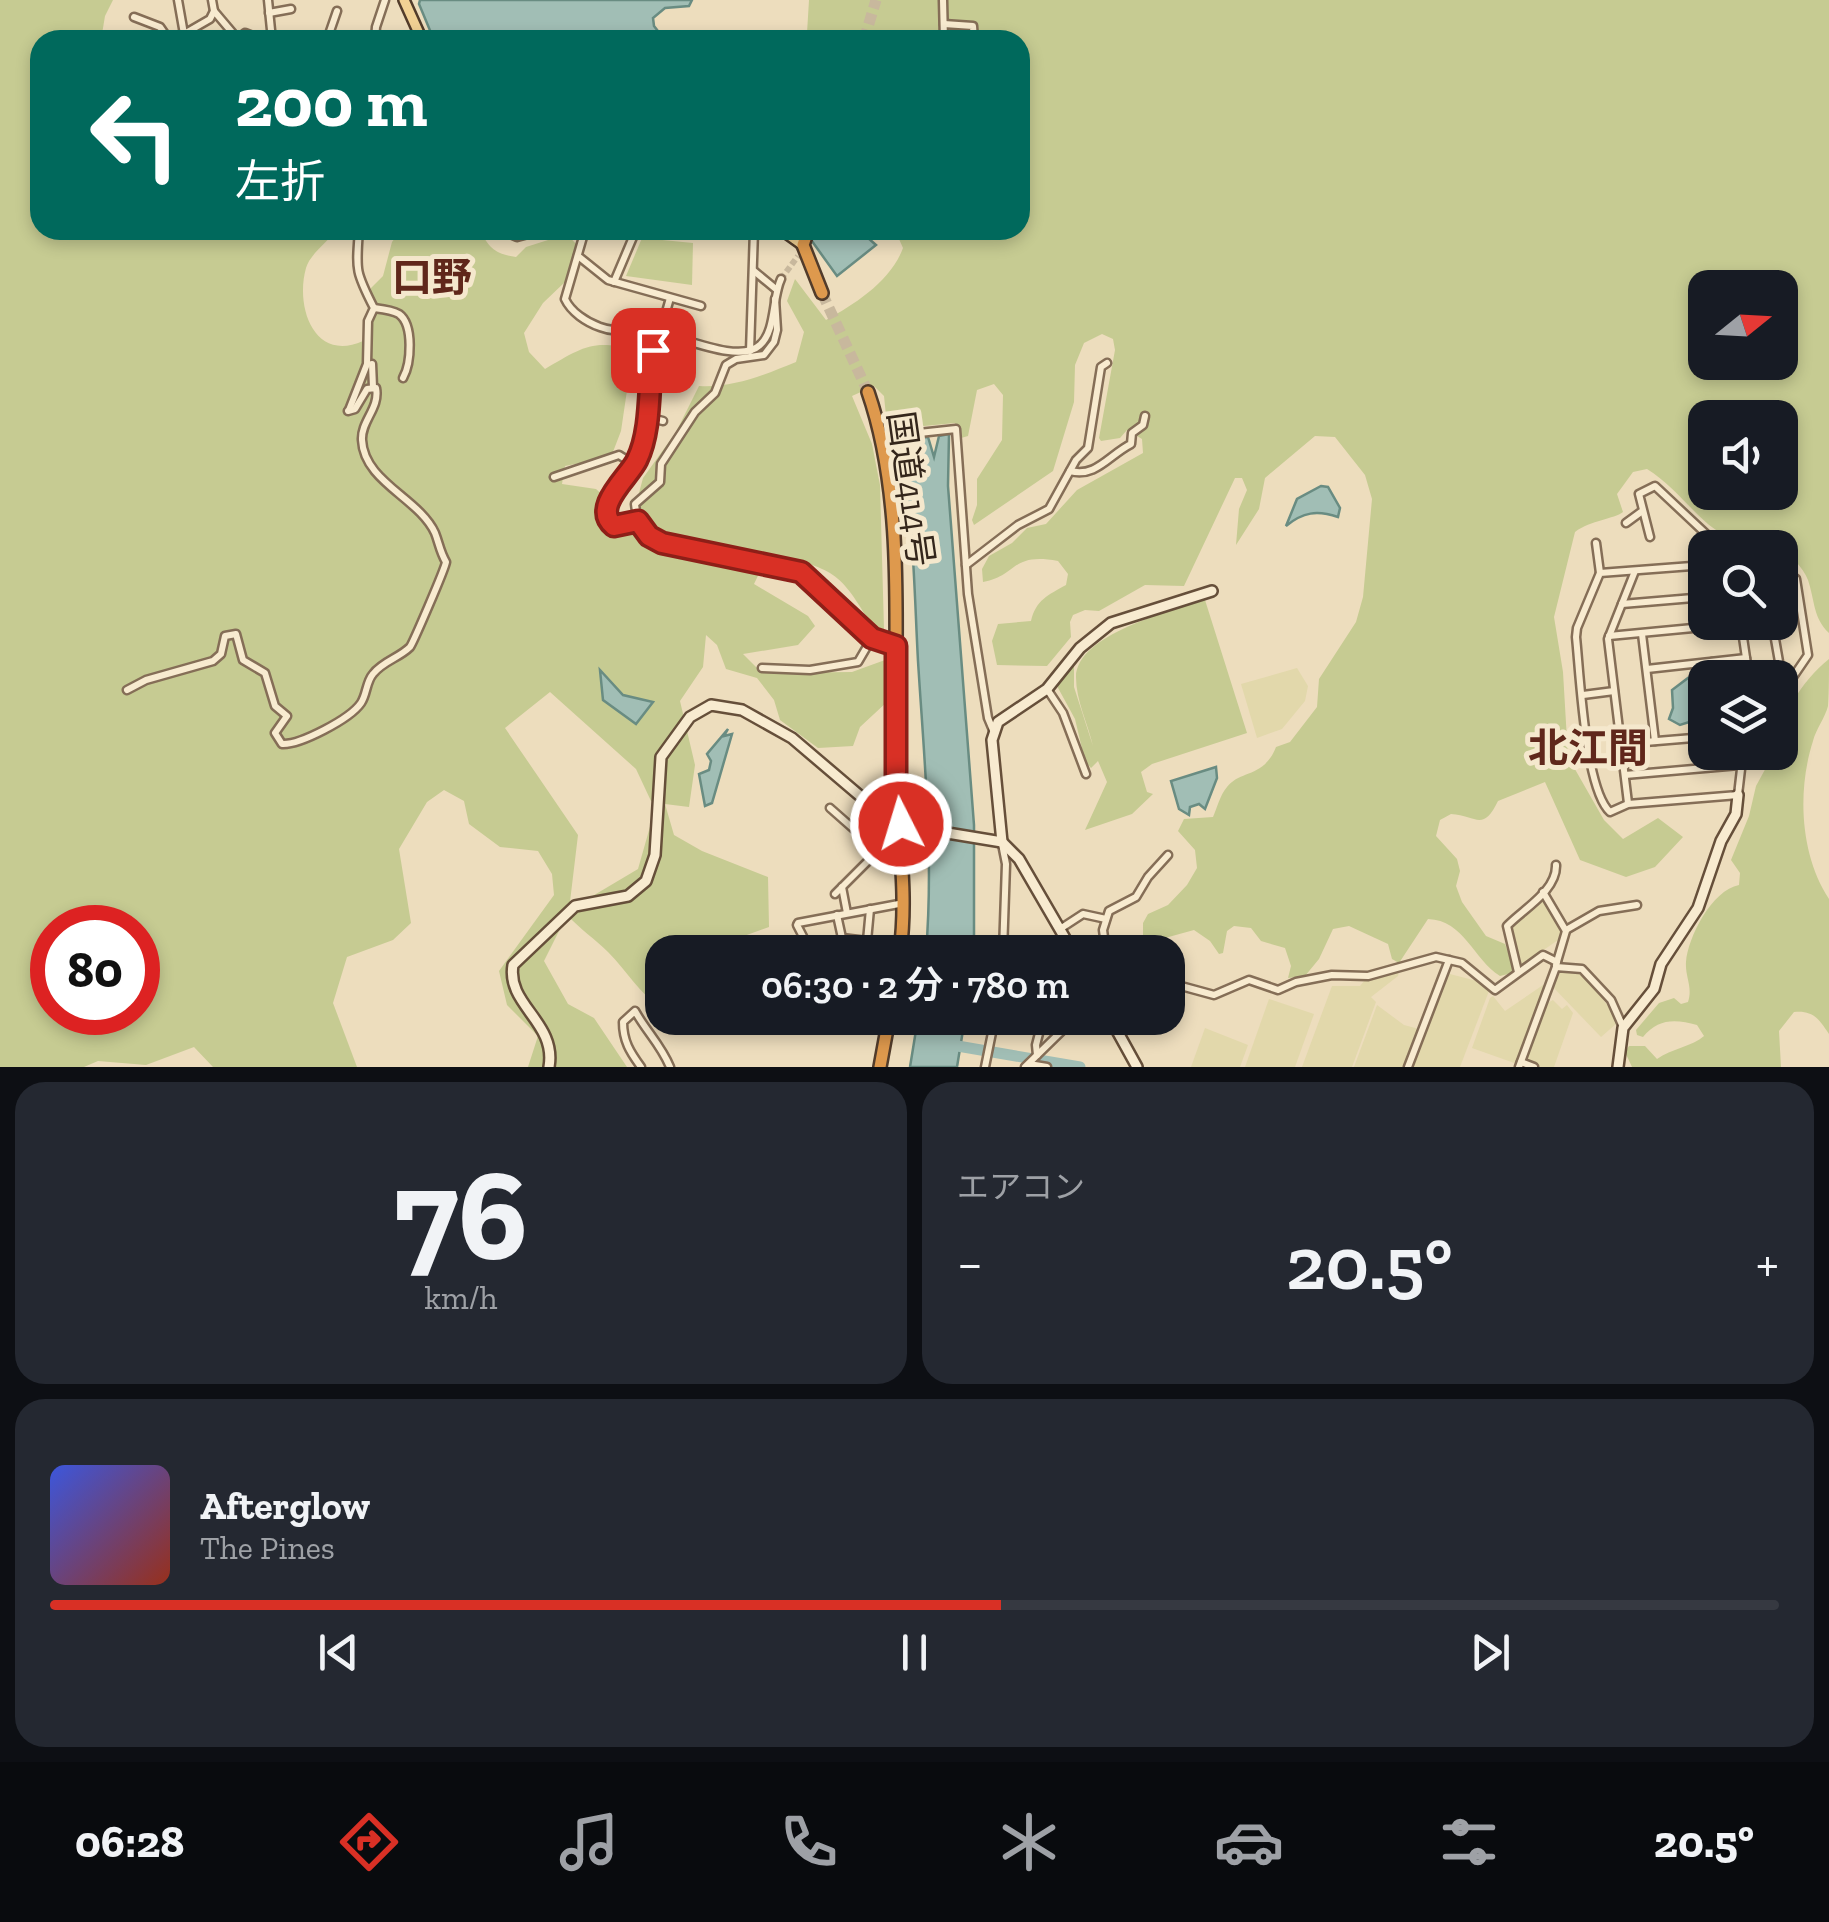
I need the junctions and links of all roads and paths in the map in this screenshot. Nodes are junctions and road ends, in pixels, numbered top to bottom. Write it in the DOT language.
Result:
graph roads {
  1 [pos="178,0"];
  2 [pos="212,0"];
  3 [pos="268,0"];
  4 [pos="385,0"];
  5 [pos="404,0"];
  6 [pos="943,0"];
  7 [pos="291,9"];
  8 [pos="214,10"];
  9 [pos="337,12"];
  10 [pos="269,13"];
  11 [pos="134,17"];
  12 [pos="235,18"];
  13 [pos="944,24"];
  14 [pos="162,30"];
  15 [pos="181,30"];
  16 [pos="193,30"];
  17 [pos="230,30"];
  18 [pos="235,30"];
  19 [pos="271,30"];
  20 [pos="331,30"];
  21 [pos="376,30"];
  22 [pos="418,30"];
  23 [pos="944,30"];
  24 [pos="973,30"];
  25 [pos="357,240"];
  26 [pos="580,240"];
  27 [pos="632,240"];
  28 [pos="754,240"];
  29 [pos="803,242"];
  30 [pos="578,256"];
  31 [pos="753,270"];
  32 [pos="781,279"];
  33 [pos="614,282"];
  34 [pos="777,290"];
  35 [pos="822,293"];
  36 [pos="670,298"];
  37 [pos="775,299"];
  38 [pos="702,306"];
  39 [pos="374,308"];
  40 [pos="658,332"];
  41 [pos="638,344"];
  42 [pos="750,351"];
  43 [pos="1107,363"];
  44 [pos="372,364"];
  45 [pos="650,369"];
  46 [pos="403,378"];
  47 [pos="373,388"];
  48 [pos="868,392"];
  49 [pos="1146,416"];
  50 [pos="647,418"];
  51 [pos="662,421"];
  52 [pos="882,437"];
  53 [pos="635,465"];
  54 [pos="1070,472"];
  55 [pos="558,477"];
  56 [pos="1641,512"];
  57 [pos="638,521"];
  58 [pos="1626,523"];
  59 [pos="1702,530"];
  60 [pos="1650,537"];
  61 [pos="1596,544"];
  62 [pos="966,565"];
  63 [pos="1688,567"];
  64 [pos="1635,571"];
  65 [pos="1600,574"];
  66 [pos="1212,591"];
  67 [pos="1798,591"];
  68 [pos="1688,598"];
  69 [pos="1622,604"];
  70 [pos="1688,629"];
  71 [pos="1642,634"];
  72 [pos="1609,636"];
  73 [pos="872,638"];
  74 [pos="1743,640"];
  75 [pos="896,646"];
  76 [pos="1746,658"];
  77 [pos="1729,660"];
  78 [pos="1688,664"];
  79 [pos="762,668"];
  80 [pos="1647,668"];
  81 [pos="1798,670"];
  82 [pos="1046,689"];
  83 [pos="127,690"];
  84 [pos="1614,691"];
  85 [pos="1582,695"];
  86 [pos="993,730"];
  87 [pos="1688,738"];
  88 [pos="1655,740"];
  89 [pos="1621,744"];
  90 [pos="1688,770"];
  91 [pos="1740,770"];
  92 [pos="1086,774"];
  93 [pos="1625,775"];
  94 [pos="1738,795"];
  95 [pos="1628,804"];
  96 [pos="830,808"];
  97 [pos="906,826"];
  98 [pos="997,841"];
  99 [pos="902,844"];
  100 [pos="881,853"];
  101 [pos="1168,854"];
  102 [pos="1556,865"];
  103 [pos="842,886"];
  104 [pos="1543,892"];
  105 [pos="834,894"];
  106 [pos="904,903"];
  107 [pos="1637,905"];
  108 [pos="870,909"];
  109 [pos="847,913"];
  110 [pos="837,916"];
  111 [pos="1106,919"];
  112 [pos="1060,929"];
  113 [pos="1566,930"];
  114 [pos="802,935"];
  115 [pos="901,935"];
  116 [pos="1003,935"];
  117 [pos="1064,935"];
  118 [pos="1104,935"];
  119 [pos="1449,960"];
  120 [pos="1556,964"];
  121 [pos="1518,972"];
  122 [pos="1185,987"];
  123 [pos="1623,1028"];
  124 [pos="884,1035"];
  125 [pos="992,1035"];
  126 [pos="1039,1035"];
  127 [pos="1058,1035"];
  128 [pos="1120,1035"];
  129 [pos="1037,1055"];
  130 [pos="1028,1064"];
  131 [pos="1520,1064"];
  132 [pos="549,1067"];
  133 [pos="642,1067"];
  134 [pos="670,1067"];
  135 [pos="880,1067"];
  136 [pos="985,1067"];
  137 [pos="1047,1067"];
  138 [pos="1137,1067"];
  139 [pos="1408,1067"];
  140 [pos="1534,1067"];
  141 [pos="1618,1067"];
  1 -- 15 [label="street"];
  2 -- 8 [label="street"];
  3 -- 10 [label="street"];
  4 -- 21 [label="street"];
  5 -- 22 [label="main road"];
  6 -- 13 [label="street"];
  7 -- 10 [label="street"];
  8 -- 16 [label="street"];
  8 -- 17 [label="street"];
  9 -- 20 [label="street"];
  10 -- 19 [label="street"];
  11 -- 14 [label="street"];
  12 -- 18 [label="street"];
  13 -- 23 [label="street"];
  13 -- 24 [label="street"];
  25 -- 39 [label="street"];
  26 -- 30 [label="street"];
  27 -- 33 [label="street"];
  28 -- 31 [label="street"];
  29 -- 35 [label="highway"];
  30 -- 33 [label="street"];
  30 -- 40 [label="street"];
  31 -- 34 [label="street"];
  31 -- 42 [label="street"];
  32 -- 34 [label="street"];
  33 -- 36 [label="street"];
  34 -- 37 [label="street"];
  36 -- 38 [label="street"];
  36 -- 40 [label="street"];
  37 -- 42 [label="street"];
  37 -- 57 [label="street"];
  39 -- 46 [label="street"];
  39 -- 47 [label="street"];
  40 -- 42 [label="street"];
  40 -- 45 [label="street"];
  41 -- 45 [label="street"];
  43 -- 54 [label="street"];
  44 -- 47 [label="street"];
  45 -- 50 [label="street"];
  47 -- 83 [label="street"];
  48 -- 52 [label="highway, 国道414号"];
  49 -- 54 [label="street"];
  50 -- 51 [label="street"];
  50 -- 53 [label="street"];
  52 -- 62 [label="street"];
  52 -- 75 [label="highway, 国道414号"];
  53 -- 55 [label="street"];
  53 -- 57 [label="street"];
  54 -- 62 [label="street"];
  56 -- 58 [label="street"];
  56 -- 59 [label="street"];
  56 -- 60 [label="street"];
  57 -- 73 [label="street"];
  61 -- 65 [label="street"];
  62 -- 86 [label="street"];
  63 -- 64 [label="street"];
  64 -- 65 [label="street"];
  64 -- 69 [label="street"];
  65 -- 85 [label="street"];
  66 -- 82 [label="street"];
  67 -- 81 [label="street"];
  68 -- 69 [label="street"];
  69 -- 72 [label="street"];
  70 -- 71 [label="street"];
  71 -- 72 [label="street"];
  71 -- 80 [label="street"];
  72 -- 84 [label="street"];
  73 -- 75 [label="street"];
  73 -- 79 [label="street"];
  74 -- 76 [label="street"];
  75 -- 97 [label="highway, 国道414号"];
  76 -- 77 [label="street"];
  78 -- 80 [label="street"];
  80 -- 88 [label="street"];
  82 -- 86 [label="street"];
  82 -- 92 [label="street"];
  84 -- 85 [label="street"];
  84 -- 89 [label="street"];
  85 -- 95 [label="street"];
  86 -- 98 [label="street"];
  87 -- 88 [label="street"];
  88 -- 89 [label="street"];
  89 -- 93 [label="street"];
  90 -- 93 [label="street"];
  91 -- 94 [label="street"];
  93 -- 95 [label="street"];
  94 -- 95 [label="street"];
  94 -- 123 [label="street"];
  96 -- 100 [label="street"];
  97 -- 98 [label="street"];
  97 -- 99 [label="highway, 国道414号"];
  97 -- 132 [label="street"];
  98 -- 112 [label="street"];
  98 -- 116 [label="street"];
  99 -- 100 [label="street"];
  99 -- 106 [label="highway, 国道414号"];
  100 -- 103 [label="street"];
  101 -- 111 [label="street"];
  102 -- 104 [label="street"];
  103 -- 105 [label="street"];
  103 -- 109 [label="street"];
  104 -- 113 [label="street"];
  104 -- 121 [label="street"];
  106 -- 108 [label="street"];
  106 -- 115 [label="highway, 国道414号"];
  107 -- 113 [label="street"];
  108 -- 109 [label="street"];
  108 -- 110 [label="street"];
  109 -- 110 [label="street"];
  110 -- 114 [label="street"];
  111 -- 112 [label="street"];
  111 -- 118 [label="street"];
  112 -- 117 [label="street"];
  113 -- 120 [label="street"];
  119 -- 121 [label="street"];
  119 -- 122 [label="street"];
  119 -- 139 [label="street"];
  120 -- 121 [label="street"];
  120 -- 123 [label="street"];
  120 -- 131 [label="street"];
  123 -- 141 [label="street"];
  124 -- 135 [label="highway"];
  125 -- 136 [label="street"];
  126 -- 129 [label="street"];
  127 -- 129 [label="street"];
  128 -- 138 [label="street"];
  129 -- 130 [label="street"];
  130 -- 137 [label="street"];
  131 -- 140 [label="street"];
  133 -- 134 [label="street"];
}
